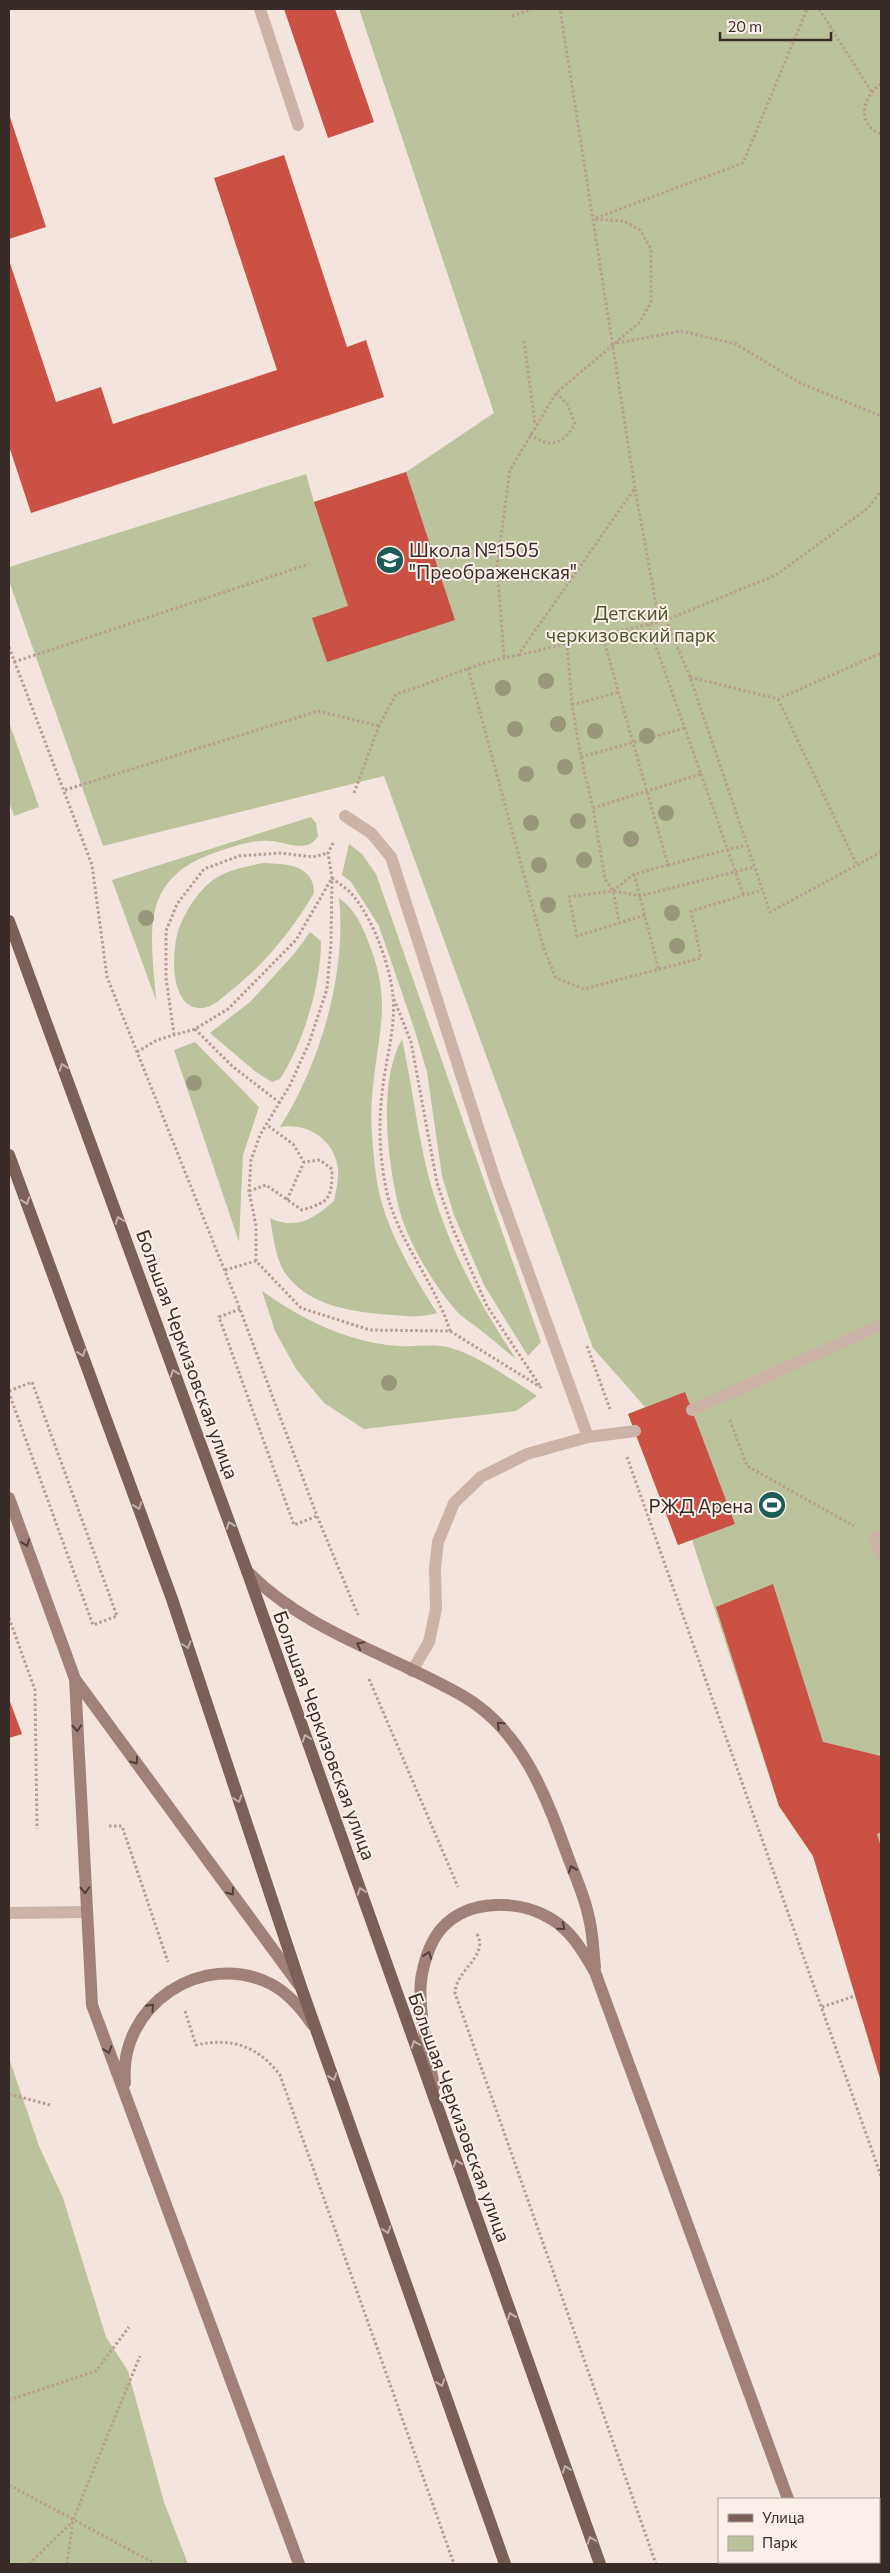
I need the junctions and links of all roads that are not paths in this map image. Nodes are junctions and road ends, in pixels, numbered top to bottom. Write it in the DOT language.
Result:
graph roads {
  1 [pos="260,9"];
  2 [pos="298,126"];
  3 [pos="345,816"];
  4 [pos="9,921"];
  5 [pos="9,1155"];
  6 [pos="881,1325"];
  7 [pos="692,1410"];
  8 [pos="635,1431"];
  9 [pos="588,1437"];
  10 [pos="9,1498"];
  11 [pos="878,1537"];
  12 [pos="881,1554"];
  13 [pos="247,1571"];
  14 [pos="412,1671"];
  15 [pos="75,1679"];
  16 [pos="86,1912"];
  17 [pos="9,1913"];
  18 [pos="595,1972"];
  19 [pos="301,1987"];
  20 [pos="317,2031"];
  21 [pos="126,2100"];
  22 [pos="437,2107"];
  23 [pos="788,2498"];
  24 [pos="299,2564"];
  25 [pos="506,2564"];
  26 [pos="600,2564"];
  1 -- 2 [label="lane"];
  3 -- 9 [label="lane"];
  13 -- 4 [label="main road, Большая Черкизовская улица, one-way"];
  5 -- 19 [label="main road, one-way"];
  6 -- 7 [label="lane"];
  8 -- 9 [label="lane"];
  9 -- 14 [label="lane"];
  10 -- 15 [label="street, one-way"];
  11 -- 12 [label="lane"];
  14 -- 13 [label="street, one-way"];
  22 -- 13 [label="main road, Большая Черкизовская улица, one-way"];
  18 -- 14 [label="street, one-way"];
  15 -- 16 [label="street, one-way"];
  15 -- 19 [label="street, one-way"];
  16 -- 17 [label="lane"];
  16 -- 21 [label="street, one-way"];
  22 -- 18 [label="street, one-way"];
  18 -- 23 [label="street"];
  19 -- 20 [label="main road"];
  21 -- 20 [label="street, one-way"];
  20 -- 25 [label="main road, one-way"];
  21 -- 24 [label="street"];
  26 -- 22 [label="main road, Большая Черкизовская улица, one-way"];
}
